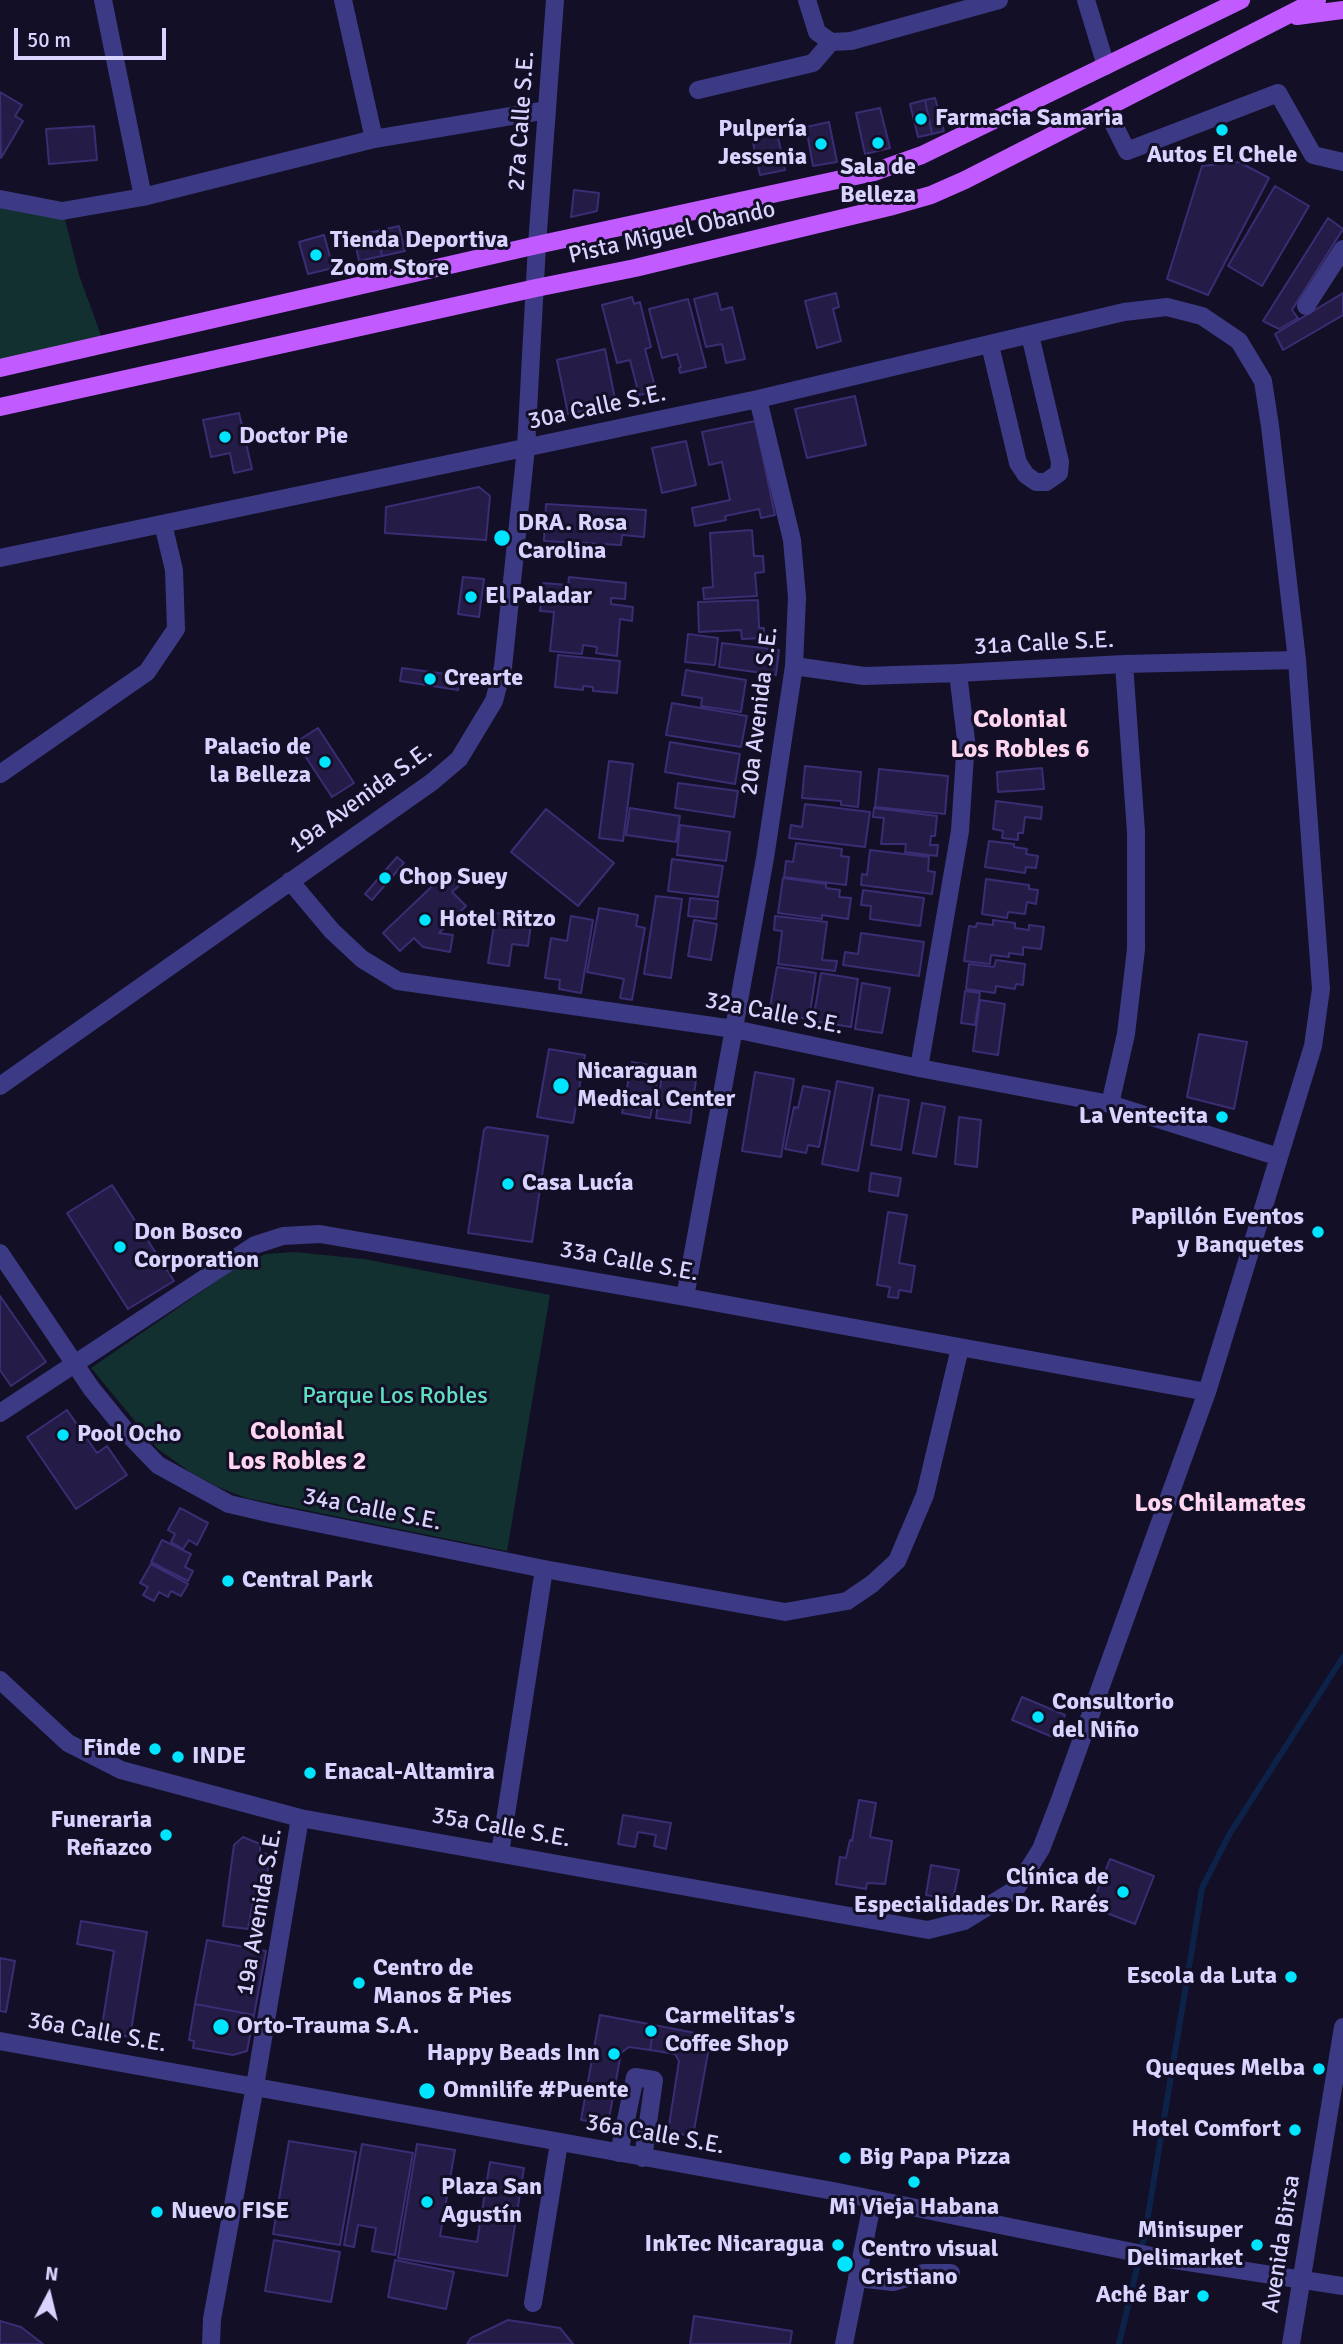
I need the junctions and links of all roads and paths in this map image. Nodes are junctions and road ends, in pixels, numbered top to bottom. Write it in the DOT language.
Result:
graph roads {
  1 [pos="103,0"];
  2 [pos="343,0"];
  3 [pos="555,0"];
  4 [pos="807,0"];
  5 [pos="999,0"];
  6 [pos="1086,0"];
  7 [pos="1241,0"];
  8 [pos="1317,0"];
  9 [pos="1343,10"];
  10 [pos="1279,19"];
  11 [pos="831,42"];
  12 [pos="1105,66"];
  13 [pos="698,90"];
  14 [pos="1106,109"];
  15 [pos="547,110"];
  16 [pos="374,139"];
  17 [pos="1343,162"];
  18 [pos="143,197"];
  19 [pos="0,199"];
  20 [pos="537,245"];
  21 [pos="1343,249"];
  22 [pos="536,288"];
  23 [pos="1306,306"];
  24 [pos="1030,335"];
  25 [pos="989,345"];
  26 [pos="0,369"];
  27 [pos="758,399"];
  28 [pos="0,407"];
  29 [pos="526,448"];
  30 [pos="163,524"];
  31 [pos="0,558"];
  32 [pos="1297,660"];
  33 [pos="1125,664"];
  34 [pos="794,666"];
  35 [pos="958,673"];
  36 [pos="0,774"];
  37 [pos="290,881"];
  38 [pos="734,1029"];
  39 [pos="919,1068"];
  40 [pos="0,1086"];
  41 [pos="1110,1104"];
  42 [pos="1279,1157"];
  43 [pos="0,1253"];
  44 [pos="685,1297"];
  45 [pos="960,1348"];
  46 [pos="75,1365"];
  47 [pos="1207,1392"];
  48 [pos="0,1413"];
  49 [pos="544,1569"];
  50 [pos="0,1680"];
  51 [pos="300,1818"];
  52 [pos="500,1853"];
  53 [pos="1016,1889"];
  54 [pos="1343,2027"];
  55 [pos="0,2041"];
  56 [pos="1339,2068"];
  57 [pos="255,2086"];
  58 [pos="559,2143"];
  59 [pos="618,2153"];
  60 [pos="643,2158"];
  61 [pos="873,2199"];
  62 [pos="951,2273"];
  63 [pos="857,2278"];
  64 [pos="1301,2280"];
  65 [pos="1343,2286"];
  66 [pos="533,2303"];
  67 [pos="211,2344"];
  68 [pos="844,2344"];
  69 [pos="1292,2344"];
  1 -- 18 [label="street"];
  2 -- 16 [label="street"];
  3 -- 15 [label="street, 27a Calle S.E."];
  4 -- 11 [label="street"];
  5 -- 11 [label="street"];
  6 -- 12 [label="street"];
  7 -- 12 [label="main road, Pista Miguel Obando"];
  8 -- 10 [label="main road, Pista Miguel Obando"];
  9 -- 10 [label="main road"];
  10 -- 14 [label="main road, Pista Miguel Obando"];
  11 -- 13 [label="street"];
  12 -- 20 [label="main road, Pista Miguel Obando"];
  14 -- 17 [label="street"];
  14 -- 22 [label="main road, Pista Miguel Obando"];
  15 -- 16 [label="street"];
  15 -- 20 [label="street, 27a Calle S.E."];
  16 -- 18 [label="street"];
  18 -- 19 [label="street"];
  20 -- 22 [label="street, 19a Avenida S.E."];
  20 -- 26 [label="main road, Pista Miguel Obando"];
  21 -- 23 [label="street"];
  22 -- 28 [label="main road, Pista Miguel Obando"];
  22 -- 29 [label="street, 19a Avenida S.E."];
  24 -- 25 [label="street, 30a Calle S.E."];
  24 -- 25 [label="street"];
  24 -- 32 [label="street, 30a Calle S.E."];
  25 -- 27 [label="street, 30a Calle S.E."];
  27 -- 29 [label="street, 30a Calle S.E."];
  27 -- 34 [label="street, 20a Avenida S.E."];
  29 -- 30 [label="street, 30a Calle S.E."];
  29 -- 37 [label="street, 19a Avenida S.E."];
  30 -- 31 [label="street, 30a Calle S.E."];
  30 -- 36 [label="street"];
  32 -- 33 [label="street, 31a Calle S.E."];
  32 -- 42 [label="street, 30a Calle S.E."];
  33 -- 35 [label="street, 31a Calle S.E."];
  33 -- 41 [label="street"];
  34 -- 35 [label="street, 31a Calle S.E."];
  34 -- 38 [label="street, 20a Avenida S.E."];
  35 -- 39 [label="street"];
  37 -- 38 [label="street, 32a Calle S.E."];
  37 -- 40 [label="street, 19a Avenida S.E."];
  38 -- 39 [label="street, 32a Calle S.E."];
  38 -- 44 [label="street, 20a Avenida S.E."];
  39 -- 41 [label="street, 32a Calle S.E."];
  41 -- 42 [label="street, 32a Calle S.E."];
  42 -- 47 [label="street, 30a Calle S.E."];
  43 -- 46 [label="street, 34a Calle S.E."];
  44 -- 45 [label="street, 33a Calle S.E."];
  44 -- 46 [label="street, 33a Calle S.E."];
  45 -- 47 [label="street, 33a Calle S.E."];
  45 -- 49 [label="street, 34a Calle S.E."];
  46 -- 48 [label="street"];
  46 -- 49 [label="street, 34a Calle S.E."];
  47 -- 53 [label="street, 30a Calle S.E."];
  49 -- 52 [label="street"];
  50 -- 51 [label="street, 35a Calle S.E."];
  51 -- 52 [label="street, 35a Calle S.E."];
  51 -- 57 [label="street, 19a Avenida S.E."];
  52 -- 53 [label="street, 35a Calle S.E."];
  54 -- 56 [label="street, Avenida Birsa"];
  55 -- 57 [label="street, 36a Calle S.E."];
  56 -- 64 [label="street, Avenida Birsa"];
  57 -- 58 [label="street, 36a Calle S.E."];
  57 -- 67 [label="street, 19a Avenida S.E."];
  58 -- 59 [label="street, 36a Calle S.E."];
  58 -- 66 [label="street"];
  59 -- 60 [label="street, 36a Calle S.E."];
  59 -- 60 [label="street"];
  60 -- 61 [label="street, 36a Calle S.E."];
  61 -- 63 [label="street"];
  61 -- 64 [label="street, 36a Calle S.E."];
  62 -- 63 [label="street"];
  63 -- 68 [label="street"];
  64 -- 65 [label="street, 36a Calle S.E."];
  64 -- 69 [label="street, Avenida Birsa"];
}
